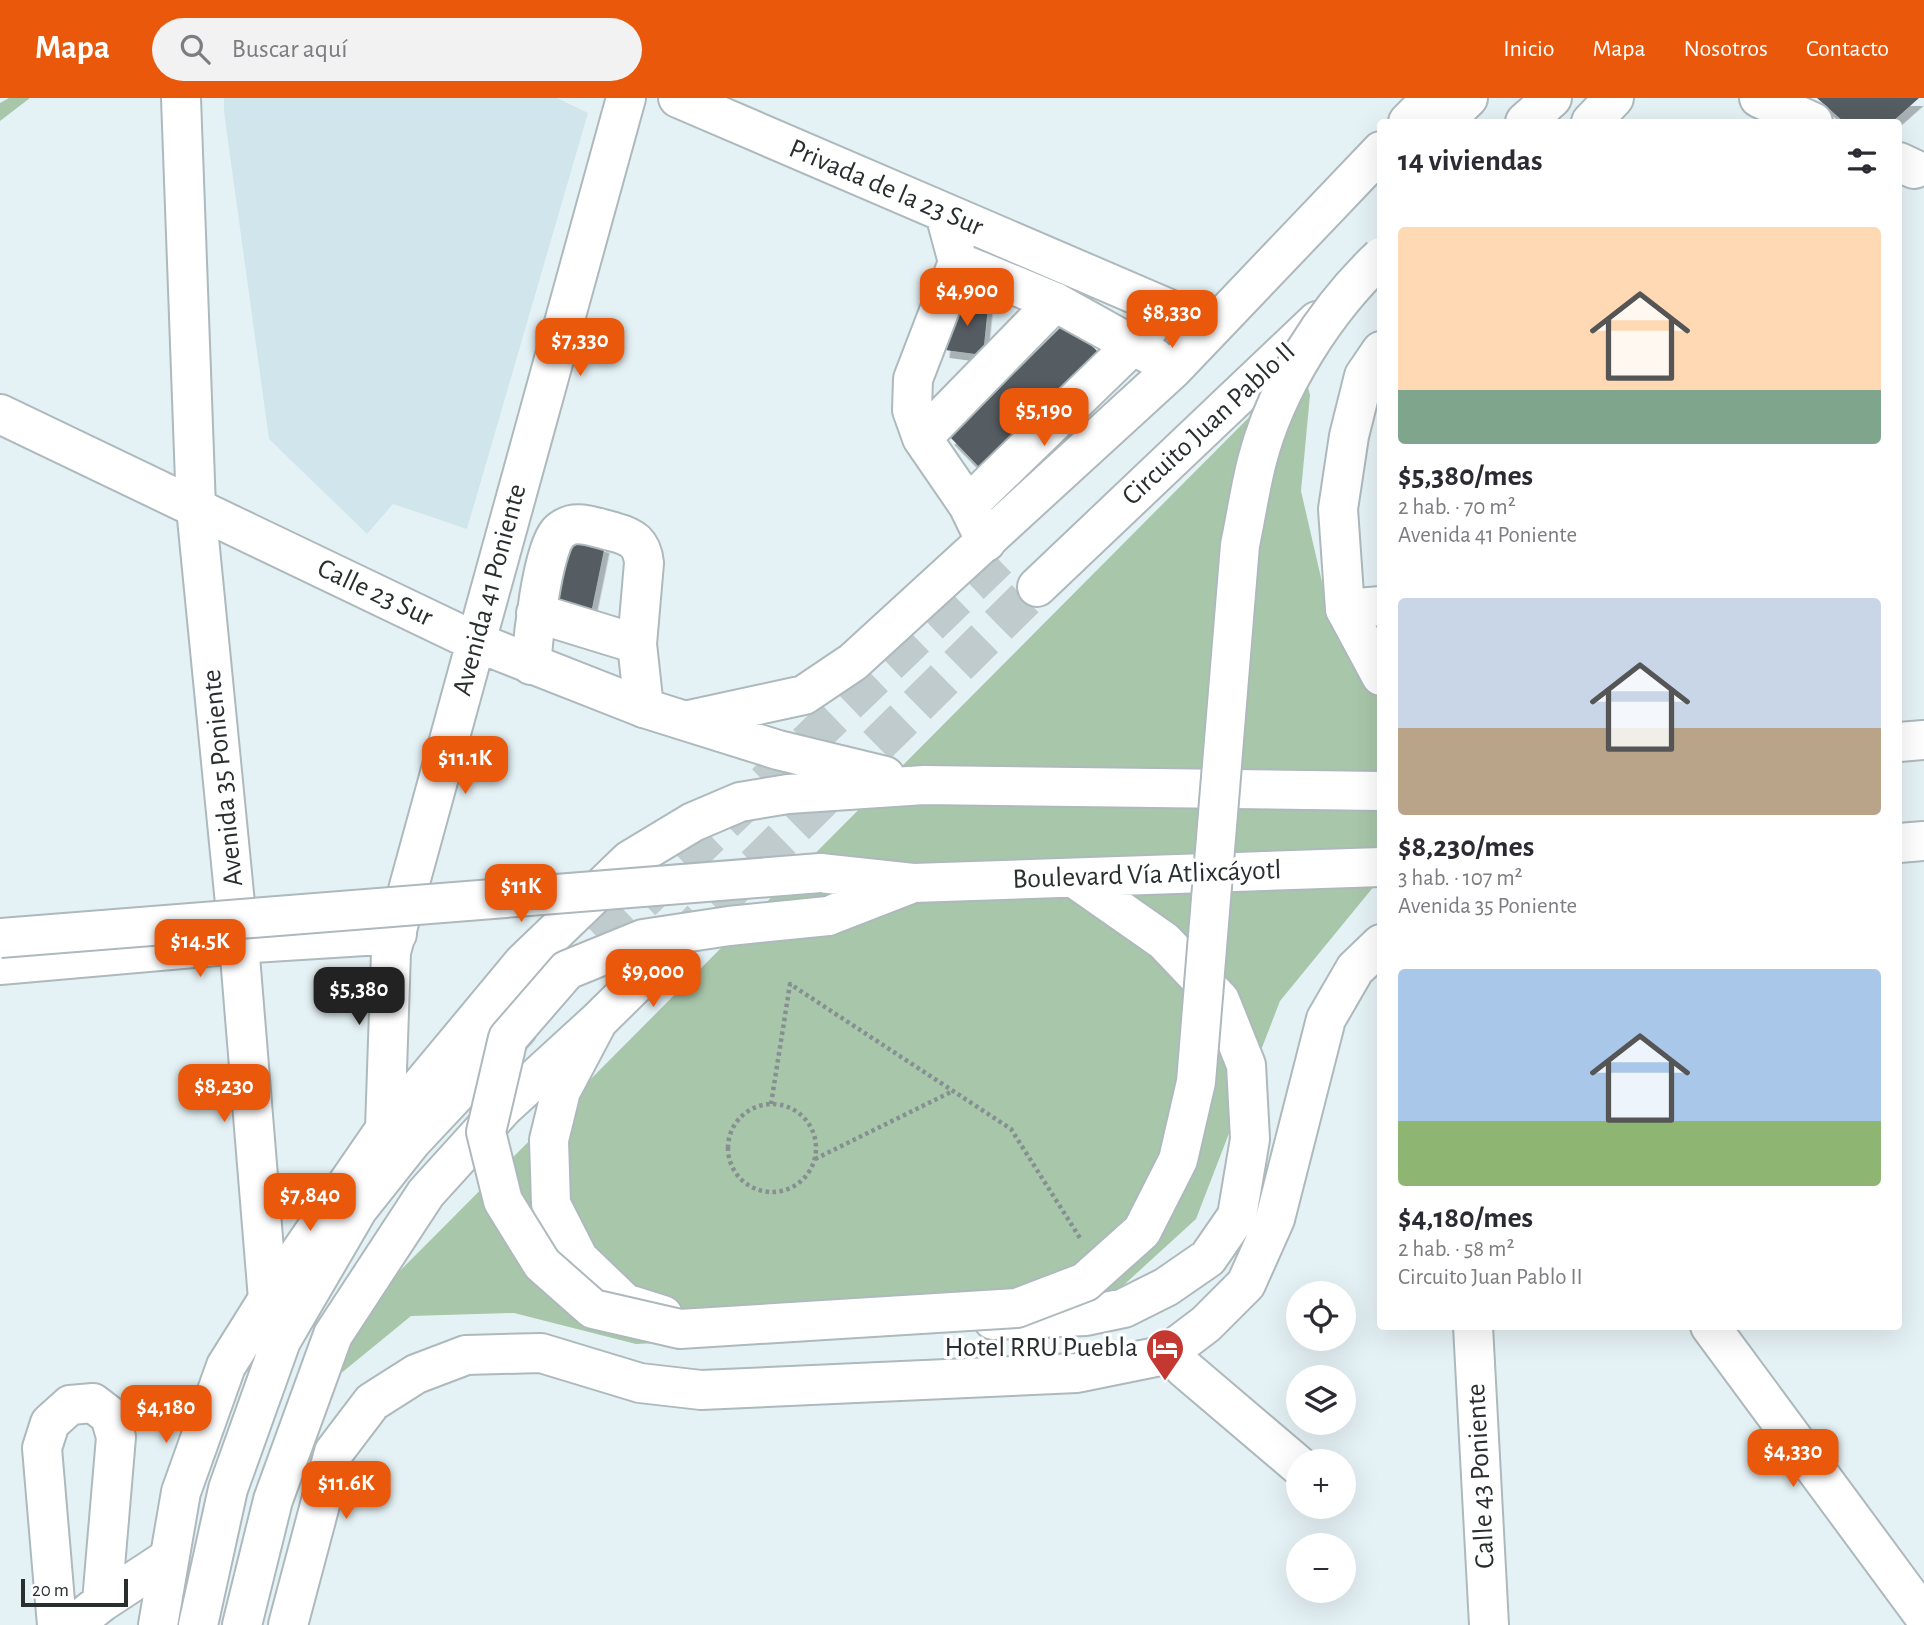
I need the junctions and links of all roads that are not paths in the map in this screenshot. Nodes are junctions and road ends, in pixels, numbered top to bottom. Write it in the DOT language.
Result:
graph roads {
  1 [pos="181,98"];
  2 [pos="626,98"];
  3 [pos="678,98"];
  4 [pos="1550,98"];
  5 [pos="1614,98"];
  6 [pos="1759,98"];
  7 [pos="1527,119"];
  8 [pos="1594,119"];
  9 [pos="1805,119"];
  10 [pos="1377,155"];
  11 [pos="1377,190"];
  12 [pos="945,214"];
  13 [pos="958,262"];
  14 [pos="1377,263"];
  15 [pos="1377,263"];
  16 [pos="1055,302"];
  17 [pos="1167,307"];
  18 [pos="1210,329"];
  19 [pos="1133,345"];
  20 [pos="1174,369"];
  21 [pos="1375,370"];
  22 [pos="0,414"];
  23 [pos="922,438"];
  24 [pos="968,505"];
  25 [pos="196,508"];
  26 [pos="994,548"];
  27 [pos="1037,587"];
  28 [pos="1363,608"];
  29 [pos="536,613"];
  30 [pos="476,642"];
  31 [pos="637,645"];
  32 [pos="1377,661"];
  33 [pos="531,665"];
  34 [pos="645,708"];
  35 [pos="688,721"];
  36 [pos="1924,740"];
  37 [pos="1902,742"];
  38 [pos="924,785"];
  39 [pos="1377,791"];
  40 [pos="1924,842"];
  41 [pos="1902,843"];
  42 [pos="1377,867"];
  43 [pos="1074,878"];
  44 [pos="914,883"];
  45 [pos="408,893"];
  46 [pos="0,921"];
  47 [pos="237,926"];
  48 [pos="397,934"];
  49 [pos="0,938"];
  50 [pos="601,941"];
  51 [pos="1377,948"];
  52 [pos="665,955"];
  53 [pos="0,965"];
  54 [pos="598,1021"];
  55 [pos="385,1129"];
  56 [pos="268,1299"];
  57 [pos="1473,1330"];
  58 [pos="1713,1330"];
  59 [pos="1169,1352"];
  60 [pos="1286,1455"];
  61 [pos="169,1559"];
  62 [pos="89,1614"];
  63 [pos="1924,1616"];
  64 [pos="57,1625"];
  65 [pos="158,1625"];
  66 [pos="198,1625"];
  67 [pos="242,1625"];
  68 [pos="288,1625"];
  69 [pos="1489,1625"];
  1 -- 25 [label="main road, Avenida 35 Poniente"];
  2 -- 30 [label="main road, Avenida 41 Poniente"];
  3 -- 12 [label="main road, Privada de la 23 Sur"];
  4 -- 7 [label="main road"];
  5 -- 8 [label="main road"];
  6 -- 9 [label="main road"];
  10 -- 18 [label="main road"];
  11 -- 26 [label="main road, Circuito Juan Pablo II"];
  12 -- 13 [label="main road"];
  12 -- 17 [label="main road, Privada de la 23 Sur"];
  13 -- 16 [label="main road"];
  13 -- 23 [label="main road"];
  14 -- 27 [label="main road, Circuito Juan Pablo II"];
  15 -- 44 [label="main road, bridge"];
  16 -- 19 [label="main road"];
  16 -- 23 [label="main road"];
  17 -- 18 [label="main road, Privada de la 23 Sur"];
  17 -- 19 [label="main road"];
  18 -- 20 [label="main road"];
  19 -- 20 [label="main road"];
  19 -- 24 [label="main road"];
  20 -- 26 [label="main road"];
  21 -- 28 [label="main road"];
  22 -- 25 [label="main road, Calle 23 Sur"];
  23 -- 24 [label="main road"];
  24 -- 26 [label="main road"];
  25 -- 30 [label="main road, Calle 23 Sur"];
  25 -- 47 [label="main road, Avenida 35 Poniente"];
  26 -- 35 [label="main road"];
  28 -- 32 [label="main road"];
  29 -- 31 [label="main road"];
  29 -- 31 [label="main road"];
  29 -- 33 [label="main road"];
  30 -- 33 [label="main road, Calle 23 Sur"];
  30 -- 45 [label="main road, Avenida 41 Poniente"];
  31 -- 34 [label="main road"];
  33 -- 34 [label="main road, Calle 23 Sur"];
  34 -- 35 [label="main road, Calle 23 Sur"];
  35 -- 38 [label="main road, Calle 23 Sur"];
  36 -- 37 [label="main road"];
  38 -- 39 [label="main road"];
  38 -- 55 [label="main road"];
  40 -- 41 [label="main road"];
  42 -- 43 [label="main road, Boulevard Vía Atlixcáyotl"];
  43 -- 44 [label="main road, Boulevard Vía Atlixcáyotl"];
  43 -- 54 [label="main road"];
  44 -- 49 [label="main road, bridge"];
  45 -- 47 [label="main road"];
  45 -- 48 [label="main road, Avenida 41 Poniente"];
  46 -- 47 [label="main road"];
  47 -- 48 [label="main road"];
  47 -- 53 [label="main road"];
  47 -- 56 [label="main road, Avenida 35 Poniente"];
  48 -- 55 [label="main road, Avenida 41 Poniente"];
  50 -- 66 [label="main road"];
  51 -- 59 [label="main road"];
  52 -- 54 [label="main road"];
  54 -- 67 [label="main road"];
  55 -- 56 [label="main road"];
  56 -- 61 [label="main road"];
  57 -- 69 [label="main road, Calle 43 Poniente"];
  58 -- 63 [label="main road"];
  59 -- 60 [label="main road"];
  59 -- 68 [label="main road"];
  61 -- 62 [label="main road"];
  61 -- 65 [label="main road"];
  62 -- 64 [label="main road"];
}
